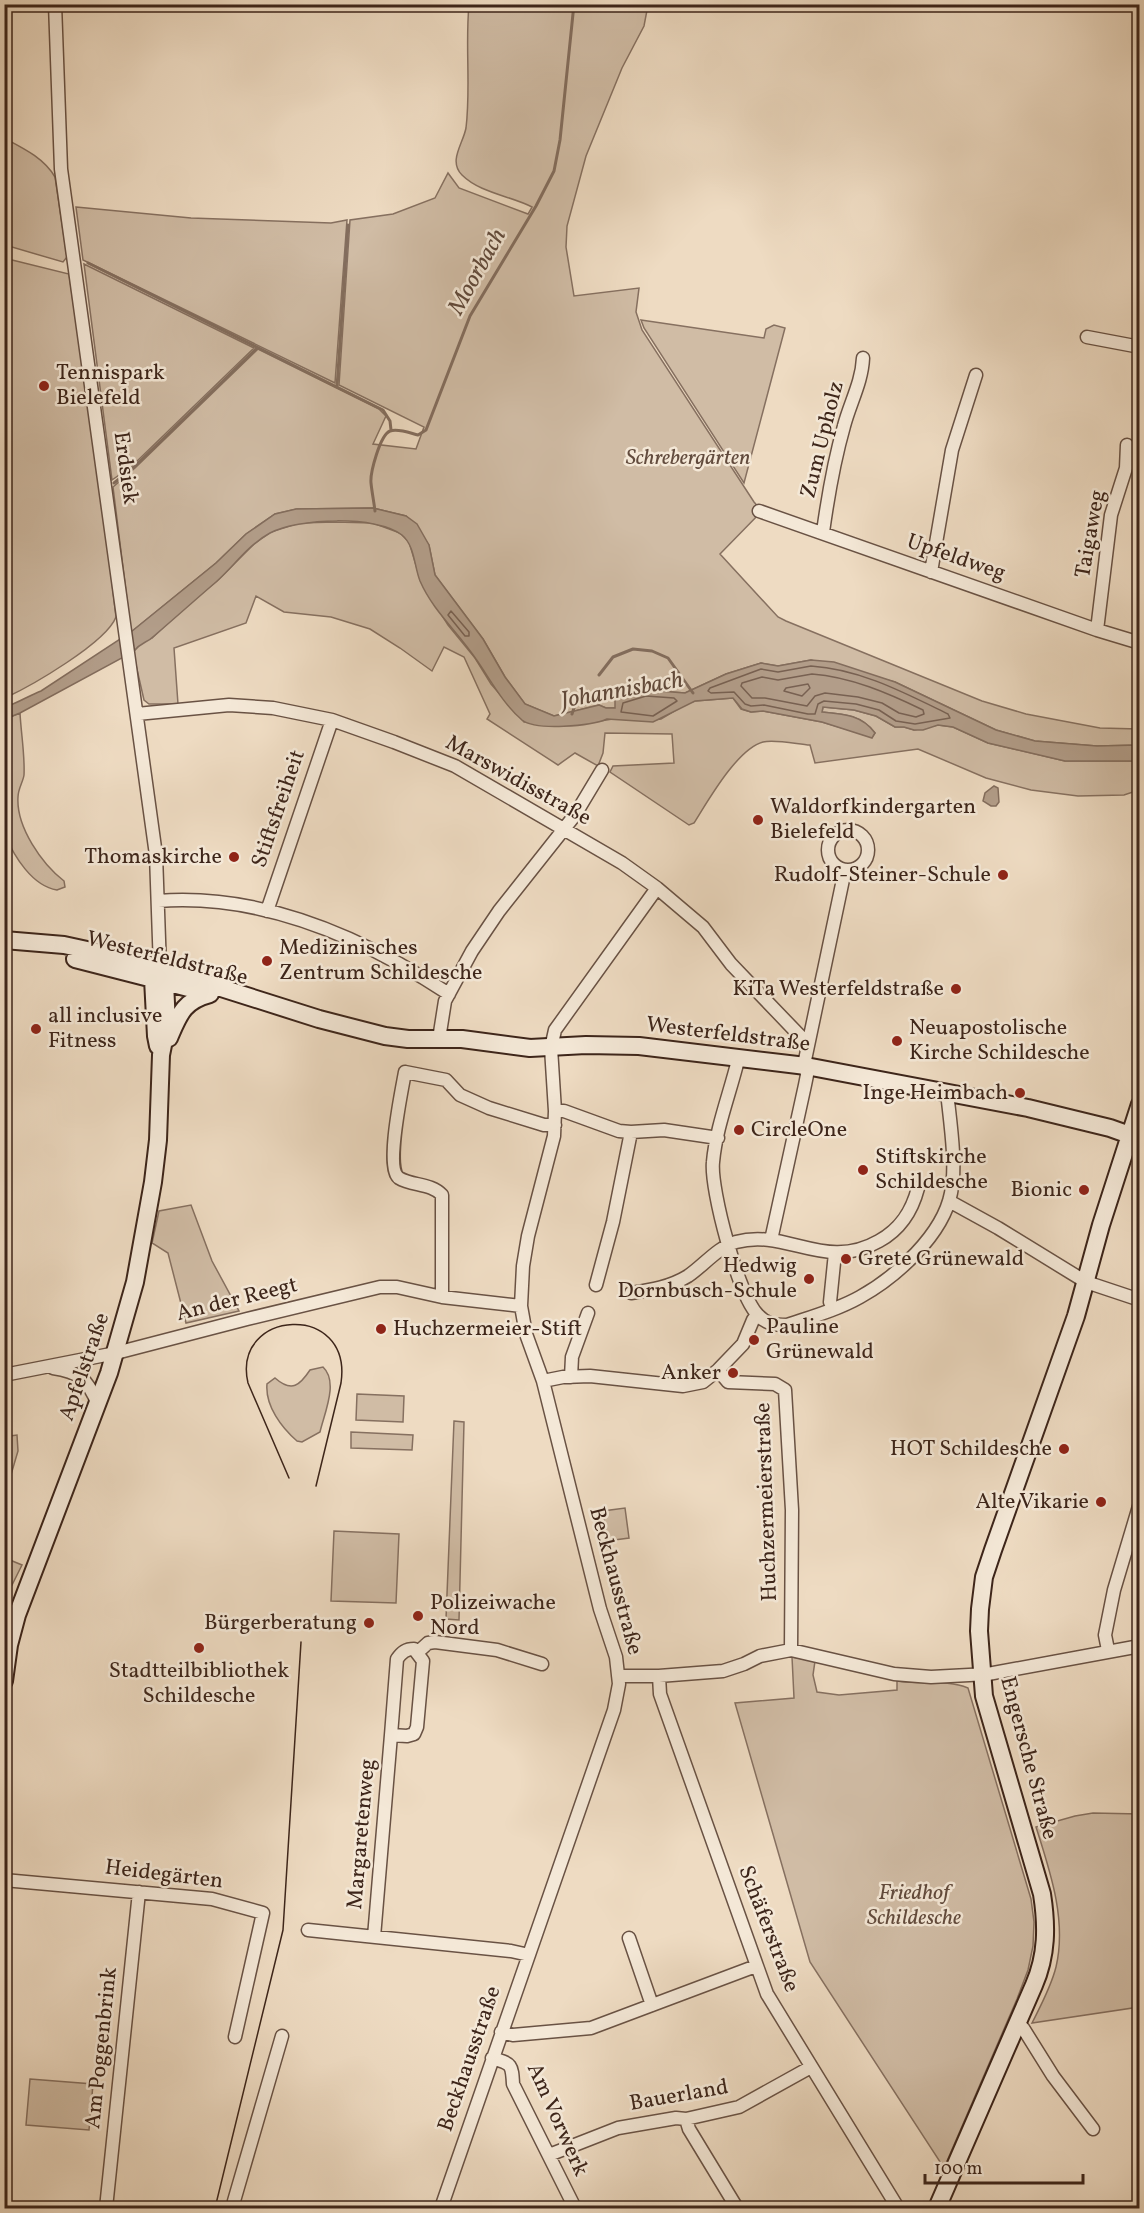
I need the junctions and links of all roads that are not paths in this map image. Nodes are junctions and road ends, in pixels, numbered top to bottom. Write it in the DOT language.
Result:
graph roads {
  1 [pos="55,4"];
  2 [pos="1087,337"];
  3 [pos="1140,347"];
  4 [pos="863,358"];
  5 [pos="976,375"];
  6 [pos="1127,445"];
  7 [pos="759,511"];
  8 [pos="823,532"];
  9 [pos="931,572"];
  10 [pos="1097,630"];
  11 [pos="1140,643"];
  12 [pos="137,714"];
  13 [pos="332,720"];
  14 [pos="602,770"];
  15 [pos="564,830"];
  16 [pos="845,870"];
  17 [pos="657,888"];
  18 [pos="158,901"];
  19 [pos="267,911"];
  20 [pos="4,940"];
  21 [pos="159,976"];
  22 [pos="210,994"];
  23 [pos="449,994"];
  24 [pos="319,1019"];
  25 [pos="439,1039"];
  26 [pos="809,1041"];
  27 [pos="551,1048"];
  28 [pos="161,1055"];
  29 [pos="738,1060"];
  30 [pos="806,1066"];
  31 [pos="947,1092"];
  32 [pos="1140,1104"];
  33 [pos="555,1112"];
  34 [pos="555,1125"];
  35 [pos="630,1132"];
  36 [pos="1134,1136"];
  37 [pos="718,1138"];
  38 [pos="918,1188"];
  39 [pos="949,1201"];
  40 [pos="771,1240"];
  41 [pos="729,1245"];
  42 [pos="835,1254"];
  43 [pos="1086,1282"];
  44 [pos="596,1285"];
  45 [pos="631,1293"];
  46 [pos="442,1297"];
  47 [pos="1140,1299"];
  48 [pos="520,1306"];
  49 [pos="833,1309"];
  50 [pos="588,1313"];
  51 [pos="757,1315"];
  52 [pos="116,1353"];
  53 [pos="43,1367"];
  54 [pos="718,1370"];
  55 [pos="4,1375"];
  56 [pos="571,1377"];
  57 [pos="543,1381"];
  58 [pos="98,1404"];
  59 [pos="1140,1503"];
  60 [pos="11,1613"];
  61 [pos="1140,1646"];
  62 [pos="791,1650"];
  63 [pos="1108,1650"];
  64 [pos="418,1652"];
  65 [pos="542,1664"];
  66 [pos="981,1674"];
  67 [pos="618,1676"];
  68 [pos="659,1676"];
  69 [pos="4,1682"];
  70 [pos="391,1735"];
  71 [pos="4,1880"];
  72 [pos="139,1892"];
  73 [pos="308,1930"];
  74 [pos="374,1937"];
  75 [pos="628,1938"];
  76 [pos="529,1955"];
  77 [pos="756,1966"];
  78 [pos="652,2004"];
  79 [pos="1017,2026"];
  80 [pos="501,2032"];
  81 [pos="282,2036"];
  82 [pos="235,2037"];
  83 [pos="492,2058"];
  84 [pos="811,2067"];
  85 [pos="686,2119"];
  86 [pos="1092,2129"];
  87 [pos="549,2155"];
  88 [pos="106,2208"];
  89 [pos="236,2208"];
  90 [pos="441,2208"];
  91 [pos="575,2208"];
  92 [pos="736,2208"];
  93 [pos="898,2208"];
  94 [pos="937,2208"];
  1 -- 12 [label="street, Erdsiek"];
  2 -- 3 [label="street"];
  4 -- 8 [label="street, Zum Upholz"];
  5 -- 9 [label="street"];
  6 -- 10 [label="street, Taigaweg"];
  7 -- 8 [label="street, Upfeldweg"];
  8 -- 9 [label="street, Upfeldweg"];
  9 -- 10 [label="street, Upfeldweg"];
  10 -- 11 [label="street, Upfeldweg"];
  12 -- 13 [label="street, Marswidisstraße"];
  12 -- 18 [label="street, Erdsiek"];
  13 -- 15 [label="street, Marswidisstraße"];
  13 -- 19 [label="street, Stiftsfreiheit"];
  14 -- 15 [label="street"];
  15 -- 17 [label="street, Marswidisstraße"];
  15 -- 23 [label="street"];
  16 -- 26 [label="street"];
  17 -- 26 [label="street, Marswidisstraße"];
  17 -- 27 [label="street"];
  18 -- 19 [label="street"];
  18 -- 21 [label="street, Westerfeldstraße"];
  19 -- 23 [label="street"];
  20 -- 21 [label="main road, Westerfeldstraße"];
  21 -- 22 [label="main road, Westerfeldstraße"];
  21 -- 24 [label="main road, Westerfeldstraße"];
  21 -- 28 [label="main road, Apfelstraße"];
  22 -- 24 [label="main road, Westerfeldstraße"];
  22 -- 28 [label="main road"];
  23 -- 25 [label="street"];
  24 -- 25 [label="main road, Westerfeldstraße"];
  25 -- 27 [label="main road, Westerfeldstraße"];
  26 -- 30 [label="street"];
  27 -- 29 [label="main road, Westerfeldstraße"];
  27 -- 33 [label="street, Beckhausstraße"];
  28 -- 52 [label="main road, Apfelstraße"];
  29 -- 30 [label="main road, Westerfeldstraße"];
  29 -- 37 [label="street"];
  30 -- 31 [label="main road, Westerfeldstraße"];
  30 -- 40 [label="street"];
  31 -- 36 [label="main road, Westerfeldstraße"];
  31 -- 39 [label="street"];
  32 -- 36 [label="main road, Engersche Straße"];
  33 -- 34 [label="street, Beckhausstraße"];
  33 -- 35 [label="street"];
  34 -- 46 [label="street"];
  34 -- 48 [label="street, Beckhausstraße"];
  35 -- 37 [label="street"];
  35 -- 44 [label="street"];
  36 -- 43 [label="main road, Engersche Straße"];
  37 -- 41 [label="street"];
  38 -- 42 [label="street"];
  39 -- 43 [label="street"];
  39 -- 49 [label="street"];
  40 -- 41 [label="street"];
  40 -- 42 [label="street"];
  41 -- 45 [label="street"];
  41 -- 51 [label="street"];
  42 -- 49 [label="street"];
  43 -- 47 [label="street"];
  43 -- 66 [label="main road, Engersche Straße"];
  46 -- 48 [label="street, An der Reegt"];
  46 -- 52 [label="street, An der Reegt"];
  48 -- 57 [label="street, Beckhausstraße"];
  49 -- 51 [label="street"];
  50 -- 56 [label="street"];
  51 -- 54 [label="street"];
  52 -- 53 [label="street, An der Reegt"];
  52 -- 58 [label="main road, Apfelstraße"];
  53 -- 55 [label="street, An der Reegt"];
  53 -- 58 [label="street, An der Reegt"];
  54 -- 56 [label="street"];
  54 -- 62 [label="street, Huchzermeierstraße"];
  56 -- 57 [label="street"];
  57 -- 67 [label="street, Beckhausstraße"];
  58 -- 60 [label="main road, Apfelstraße"];
  59 -- 63 [label="street"];
  60 -- 69 [label="main road, Apfelstraße"];
  61 -- 63 [label="street"];
  62 -- 66 [label="street"];
  62 -- 68 [label="street"];
  63 -- 66 [label="street"];
  64 -- 65 [label="street, Margaretenweg"];
  64 -- 70 [label="street, Margaretenweg"];
  64 -- 70 [label="street, Margaretenweg"];
  66 -- 79 [label="main road, Engersche Straße"];
  67 -- 68 [label="street"];
  67 -- 76 [label="street, Beckhausstraße"];
  68 -- 77 [label="street, Schäferstraße"];
  70 -- 74 [label="street, Margaretenweg"];
  71 -- 72 [label="street, Heidegärten"];
  72 -- 82 [label="street, Heidegärten"];
  72 -- 88 [label="street, Am Poggenbrink"];
  73 -- 74 [label="street"];
  74 -- 76 [label="street"];
  75 -- 78 [label="street"];
  76 -- 80 [label="street, Beckhausstraße"];
  77 -- 78 [label="street"];
  77 -- 84 [label="street, Schäferstraße"];
  78 -- 80 [label="street"];
  79 -- 86 [label="street"];
  79 -- 94 [label="main road, Engersche Straße"];
  80 -- 83 [label="street, Beckhausstraße"];
  81 -- 89 [label="street"];
  83 -- 87 [label="street, Am Vorwerk"];
  83 -- 90 [label="street, Beckhausstraße"];
  84 -- 85 [label="street, Bauerland"];
  84 -- 93 [label="street, Schäferstraße"];
  85 -- 87 [label="street, Bauerland"];
  85 -- 92 [label="street"];
  87 -- 91 [label="street, Am Vorwerk"];
}
